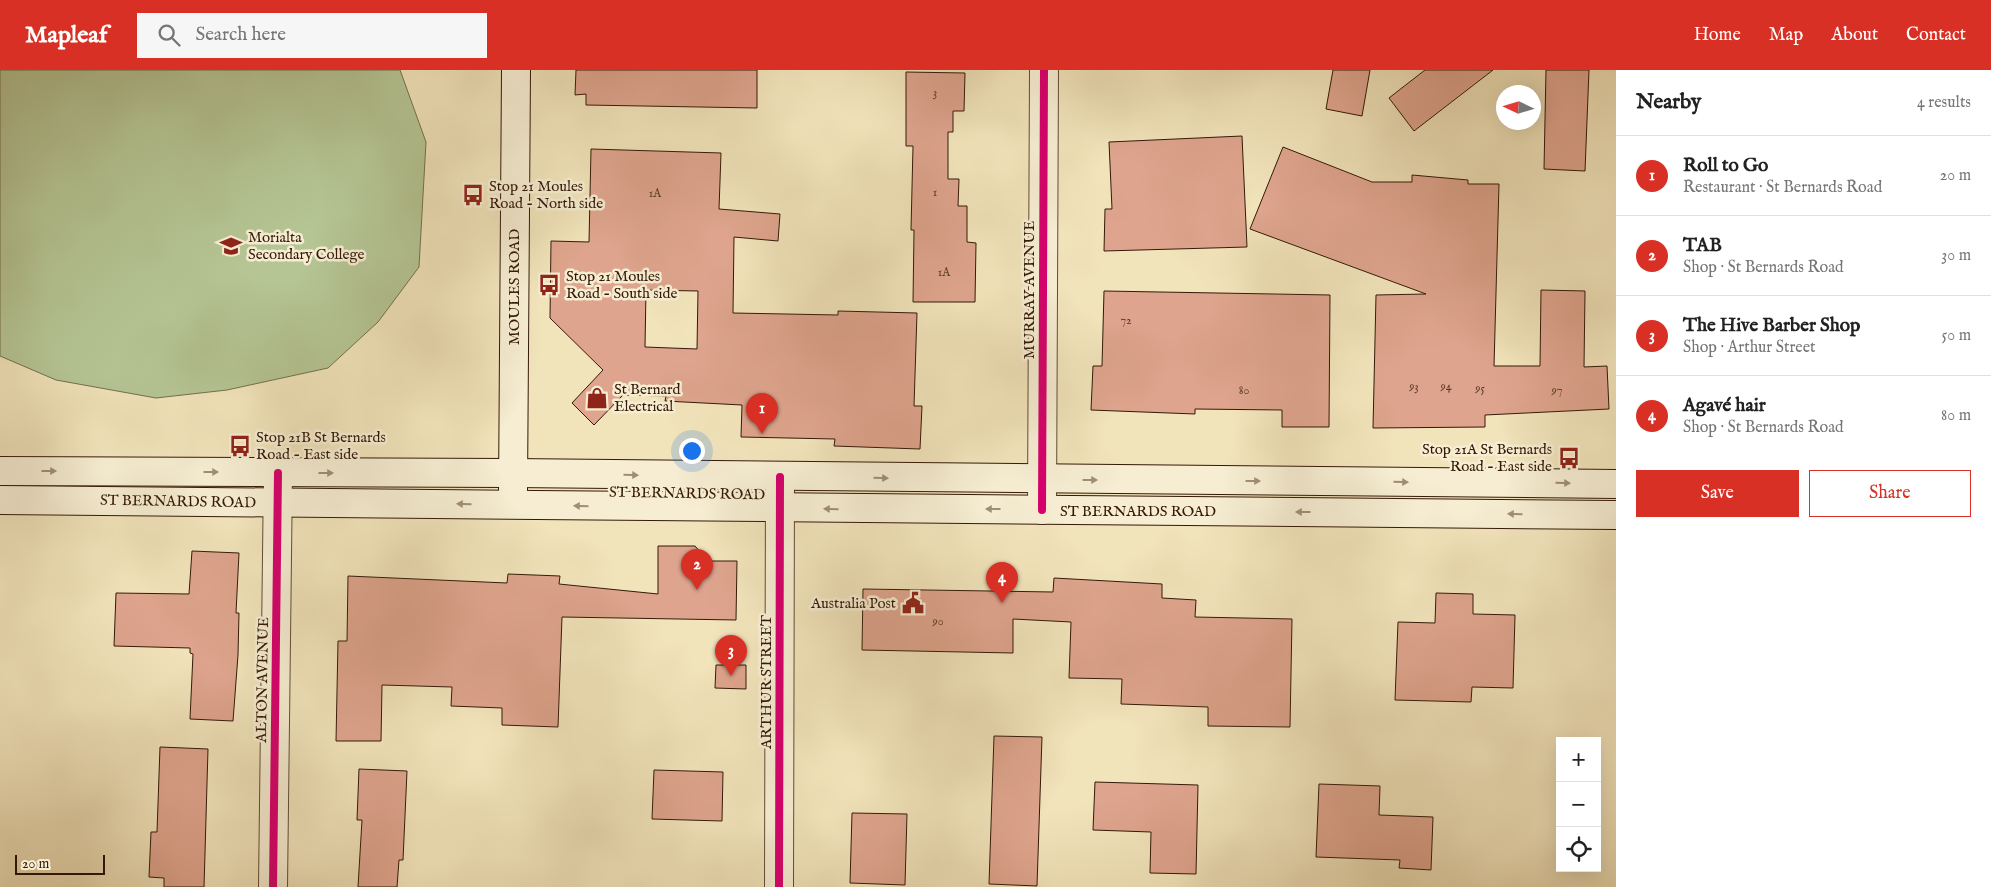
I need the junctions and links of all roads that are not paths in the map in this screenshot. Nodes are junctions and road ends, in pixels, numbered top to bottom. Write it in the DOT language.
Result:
graph roads {
  1 [pos="516,70"];
  2 [pos="1044,70"];
  3 [pos="0,471"];
  4 [pos="278,472"];
  5 [pos="513,473"];
  6 [pos="780,478"];
  7 [pos="1042,479"];
  8 [pos="1616,484"];
  9 [pos="0,500"];
  10 [pos="278,502"];
  11 [pos="512,505"];
  12 [pos="780,508"];
  13 [pos="1042,510"];
  14 [pos="1616,515"];
  15 [pos="273,887"];
  16 [pos="779,887"];
  1 -- 5 [label="main road, MOULES ROAD"];
  2 -- 7 [label="main road, MURRAY AVENUE"];
  3 -- 4 [label="main road, ST BERNARDS ROAD, one-way"];
  4 -- 5 [label="main road, ST BERNARDS ROAD, one-way"];
  4 -- 10 [label="main road, ALTON AVENUE"];
  5 -- 6 [label="main road, ST BERNARDS ROAD, one-way"];
  5 -- 11 [label="main road, MOULES ROAD"];
  6 -- 7 [label="main road, ST BERNARDS ROAD, one-way"];
  6 -- 12 [label="main road, ARTHUR STREET"];
  7 -- 8 [label="main road, ST BERNARDS ROAD, one-way"];
  7 -- 13 [label="main road, MURRAY AVENUE"];
  9 -- 10 [label="main road, ST BERNARDS ROAD"];
  11 -- 10 [label="main road, ST BERNARDS ROAD, one-way"];
  10 -- 15 [label="main road, ALTON AVENUE"];
  12 -- 11 [label="main road, ST BERNARDS ROAD, one-way"];
  13 -- 12 [label="main road, ST BERNARDS ROAD, one-way"];
  12 -- 16 [label="main road, ARTHUR STREET"];
  14 -- 13 [label="main road, ST BERNARDS ROAD, one-way"];
}
